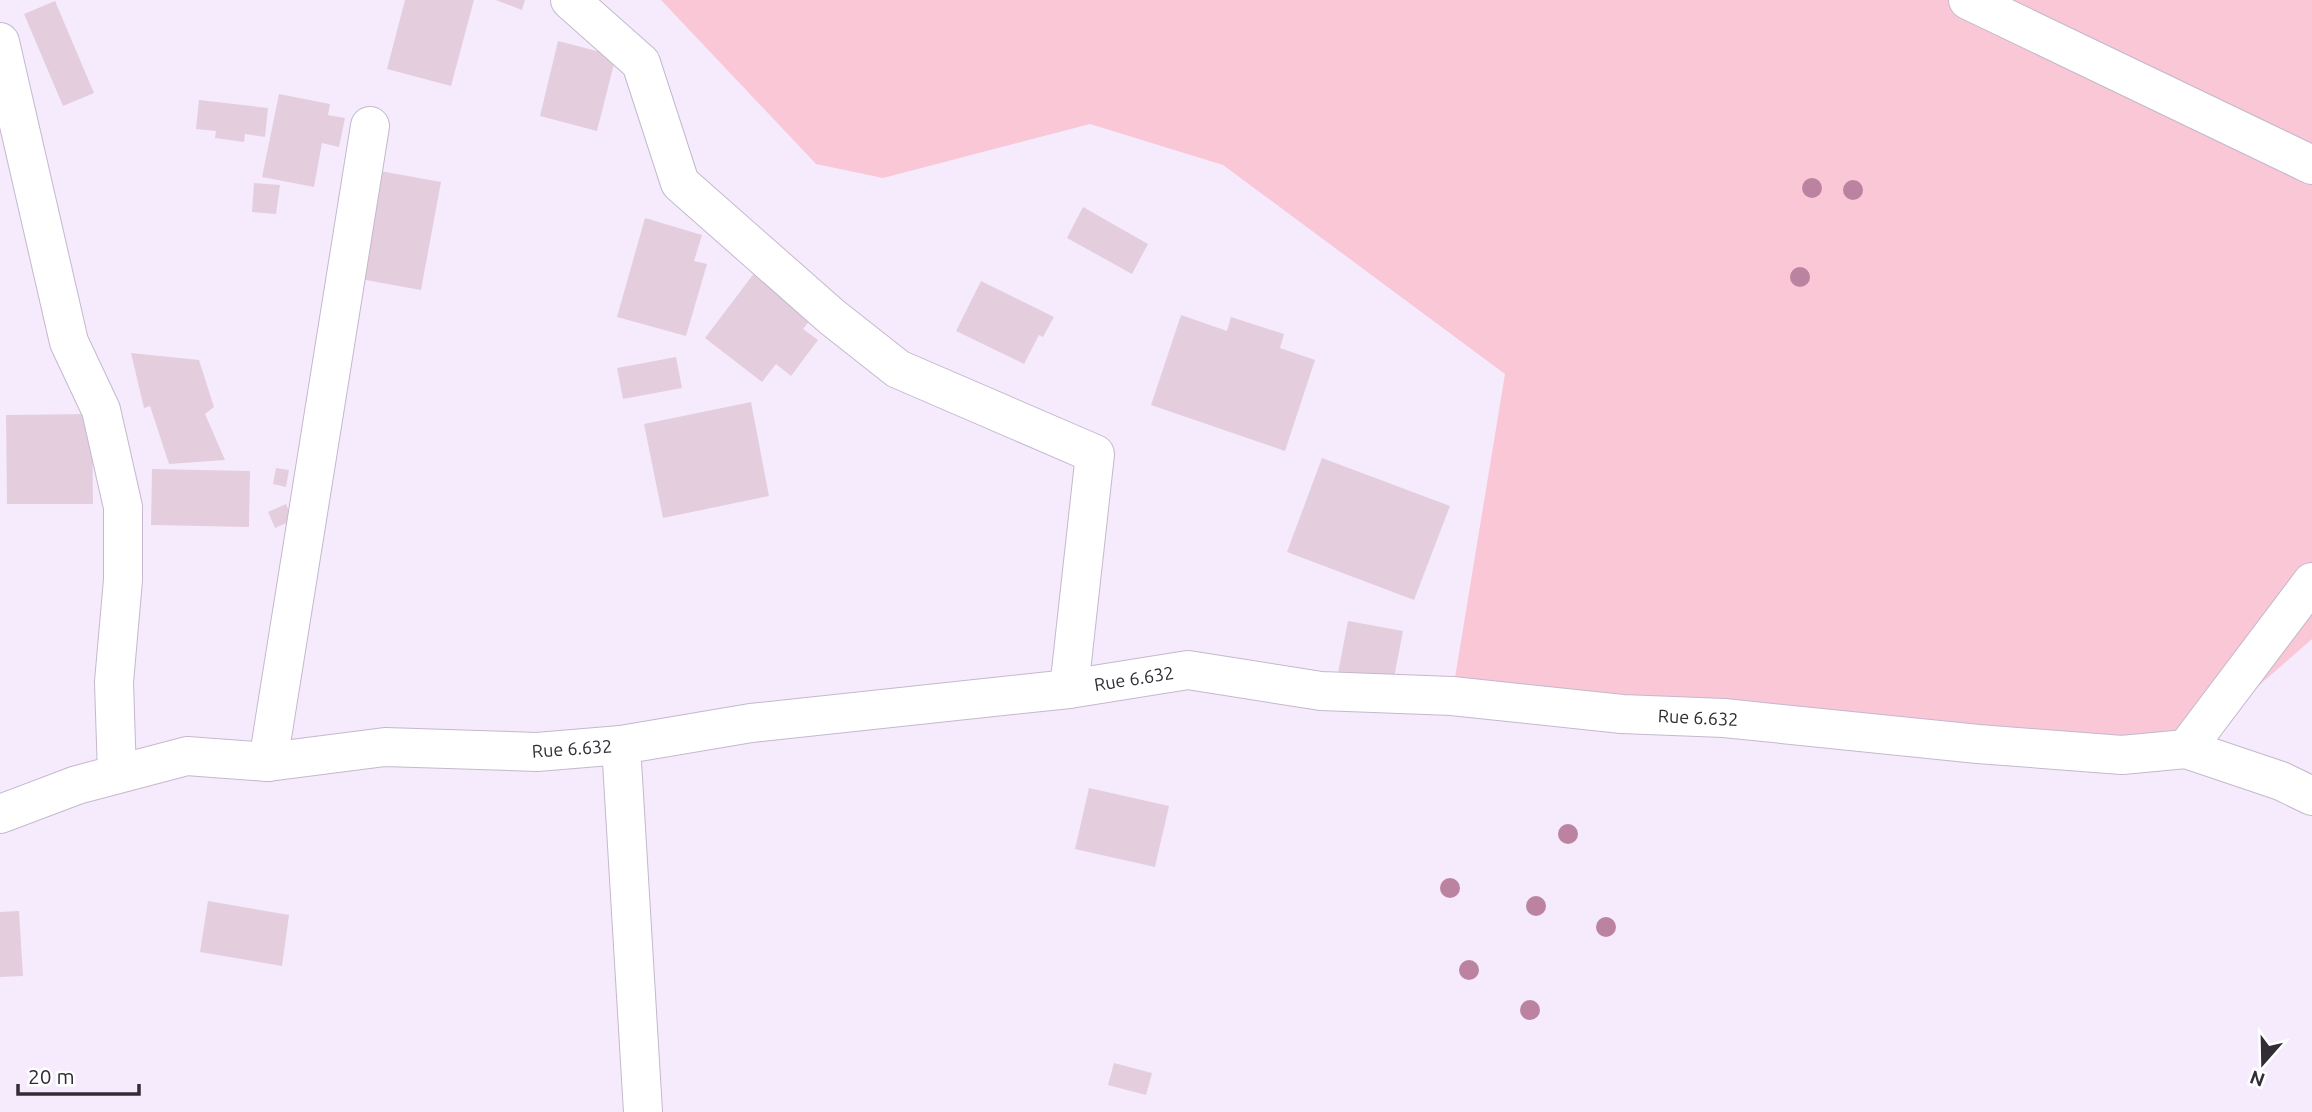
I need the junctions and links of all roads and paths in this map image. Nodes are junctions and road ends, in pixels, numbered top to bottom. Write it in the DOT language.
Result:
graph roads {
  1 [pos="570,0"];
  2 [pos="1968,0"];
  3 [pos="0,42"];
  4 [pos="370,126"];
  5 [pos="2312,165"];
  6 [pos="2312,582"];
  7 [pos="1069,689"];
  8 [pos="621,745"];
  9 [pos="2186,749"];
  10 [pos="268,762"];
  11 [pos="117,774"];
  12 [pos="2312,796"];
  13 [pos="0,814"];
  14 [pos="643,1112"];
  1 -- 7 [label="street"];
  2 -- 5 [label="street"];
  3 -- 11 [label="street"];
  4 -- 10 [label="street"];
  6 -- 9 [label="street"];
  7 -- 8 [label="street, Rue 6.632"];
  7 -- 9 [label="street, Rue 6.632"];
  8 -- 10 [label="street, Rue 6.632"];
  8 -- 14 [label="street"];
  9 -- 12 [label="street, Rue 6.632"];
  10 -- 11 [label="street, Rue 6.632"];
  11 -- 13 [label="street, Rue 6.632"];
}
